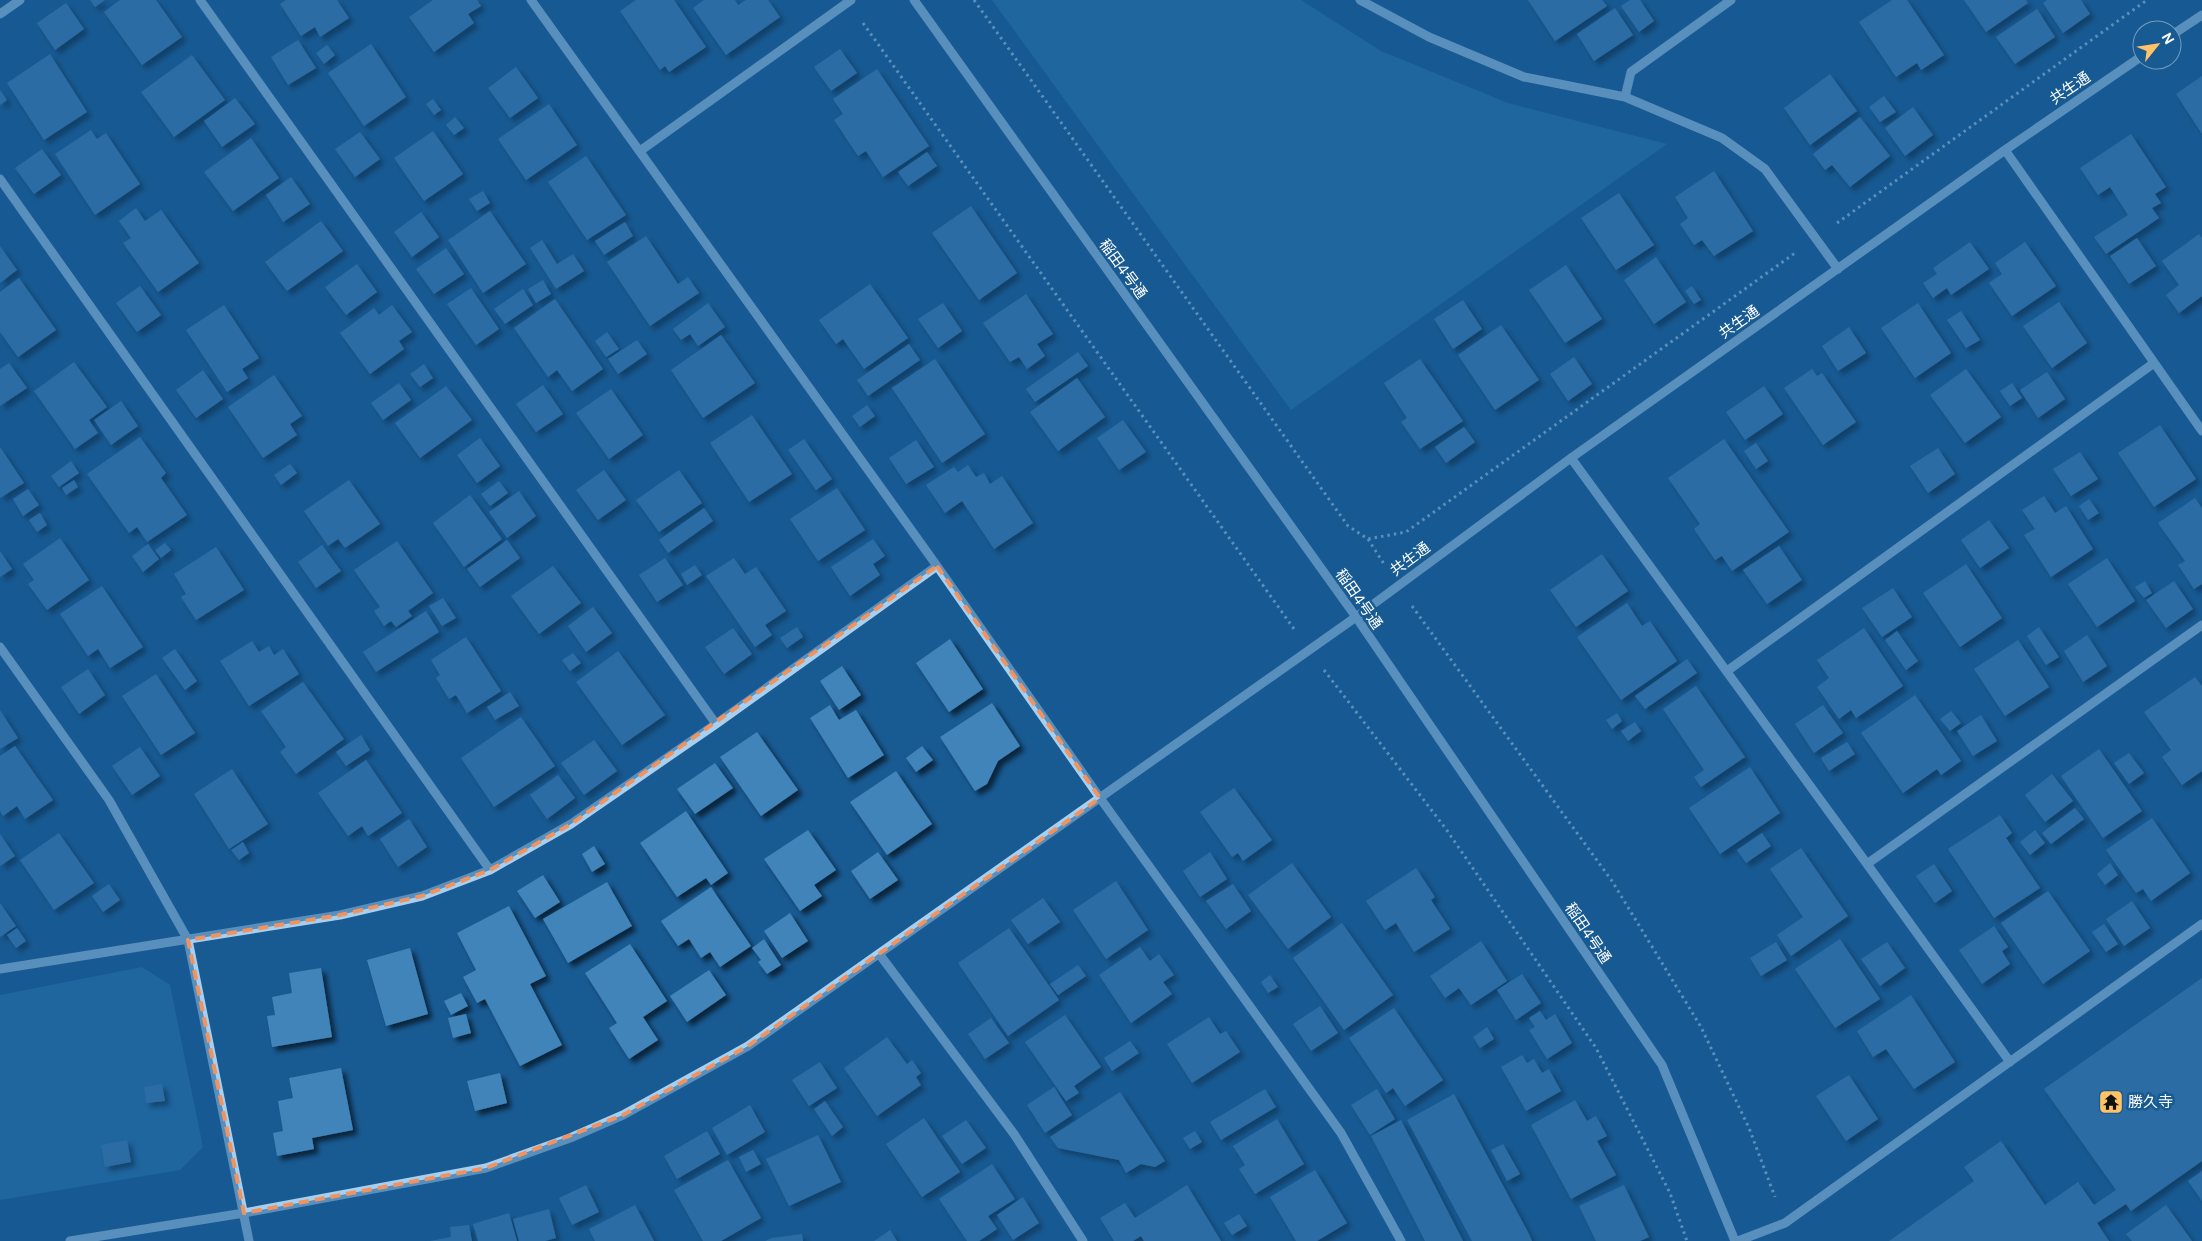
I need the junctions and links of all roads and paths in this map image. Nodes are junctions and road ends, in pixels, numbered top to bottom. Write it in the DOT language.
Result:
graph roads {
  1 [pos="20,0"];
  2 [pos="200,0"];
  3 [pos="531,0"];
  4 [pos="914,0"];
  5 [pos="974,0"];
  6 [pos="1360,0"];
  7 [pos="1731,0"];
  8 [pos="2147,0"];
  9 [pos="849,1"];
  10 [pos="0,14"];
  11 [pos="2202,15"];
  12 [pos="2182,28"];
  13 [pos="2132,63"];
  14 [pos="1624,97"];
  15 [pos="2005,150"];
  16 [pos="640,151"];
  17 [pos="0,179"];
  18 [pos="1816,238"];
  19 [pos="1838,269"];
  20 [pos="2154,363"];
  21 [pos="2202,431"];
  22 [pos="1571,458"];
  23 [pos="1368,539"];
  24 [pos="937,566"];
  25 [pos="1398,586"];
  26 [pos="1356,617"];
  27 [pos="2202,625"];
  28 [pos="0,647"];
  29 [pos="1309,650"];
  30 [pos="1727,671"];
  31 [pos="716,724"];
  32 [pos="1100,798"];
  33 [pos="1867,864"];
  34 [pos="490,870"];
  35 [pos="2202,924"];
  36 [pos="188,940"];
  37 [pos="880,955"];
  38 [pos="0,969"];
  39 [pos="2010,1062"];
  40 [pos="244,1213"];
  41 [pos="1786,1223"];
  42 [pos="70,1241"];
  43 [pos="249,1241"];
  44 [pos="1083,1241"];
  45 [pos="1401,1241"];
  46 [pos="1687,1241"];
  47 [pos="1736,1241"];
  1 -- 10 [label="street"];
  2 -- 31 [label="street"];
  3 -- 16 [label="street"];
  4 -- 26 [label="street, 稲田4号通"];
  5 -- 23 [label="path"];
  6 -- 14 [label="street"];
  7 -- 14 [label="street"];
  8 -- 18 [label="path"];
  9 -- 16 [label="street"];
  9 -- 29 [label="path"];
  11 -- 12 [label="street"];
  13 -- 15 [label="street, 共生通"];
  14 -- 18 [label="street"];
  15 -- 19 [label="street, 共生通"];
  15 -- 20 [label="street"];
  16 -- 24 [label="street"];
  17 -- 34 [label="street"];
  18 -- 19 [label="street"];
  18 -- 23 [label="path"];
  19 -- 22 [label="street, 共生通"];
  20 -- 21 [label="street"];
  20 -- 30 [label="street"];
  22 -- 25 [label="street, 共生通"];
  22 -- 30 [label="street"];
  23 -- 25 [label="path"];
  24 -- 31 [label="street"];
  24 -- 32 [label="street"];
  25 -- 26 [label="street, 共生通"];
  25 -- 41 [label="path"];
  26 -- 29 [label="street, 共生通"];
  26 -- 47 [label="street, 稲田4号通"];
  27 -- 33 [label="street"];
  28 -- 36 [label="street"];
  29 -- 32 [label="street, 共生通"];
  29 -- 46 [label="path"];
  30 -- 33 [label="street"];
  31 -- 34 [label="street"];
  32 -- 37 [label="street, 共生通"];
  32 -- 45 [label="street"];
  33 -- 39 [label="street"];
  34 -- 36 [label="street"];
  35 -- 39 [label="street"];
  36 -- 38 [label="street"];
  36 -- 40 [label="street"];
  37 -- 40 [label="street, 共生通"];
  37 -- 44 [label="street"];
  39 -- 41 [label="street"];
  40 -- 42 [label="street, 共生通"];
  40 -- 43 [label="street"];
  41 -- 47 [label="street"];
}
